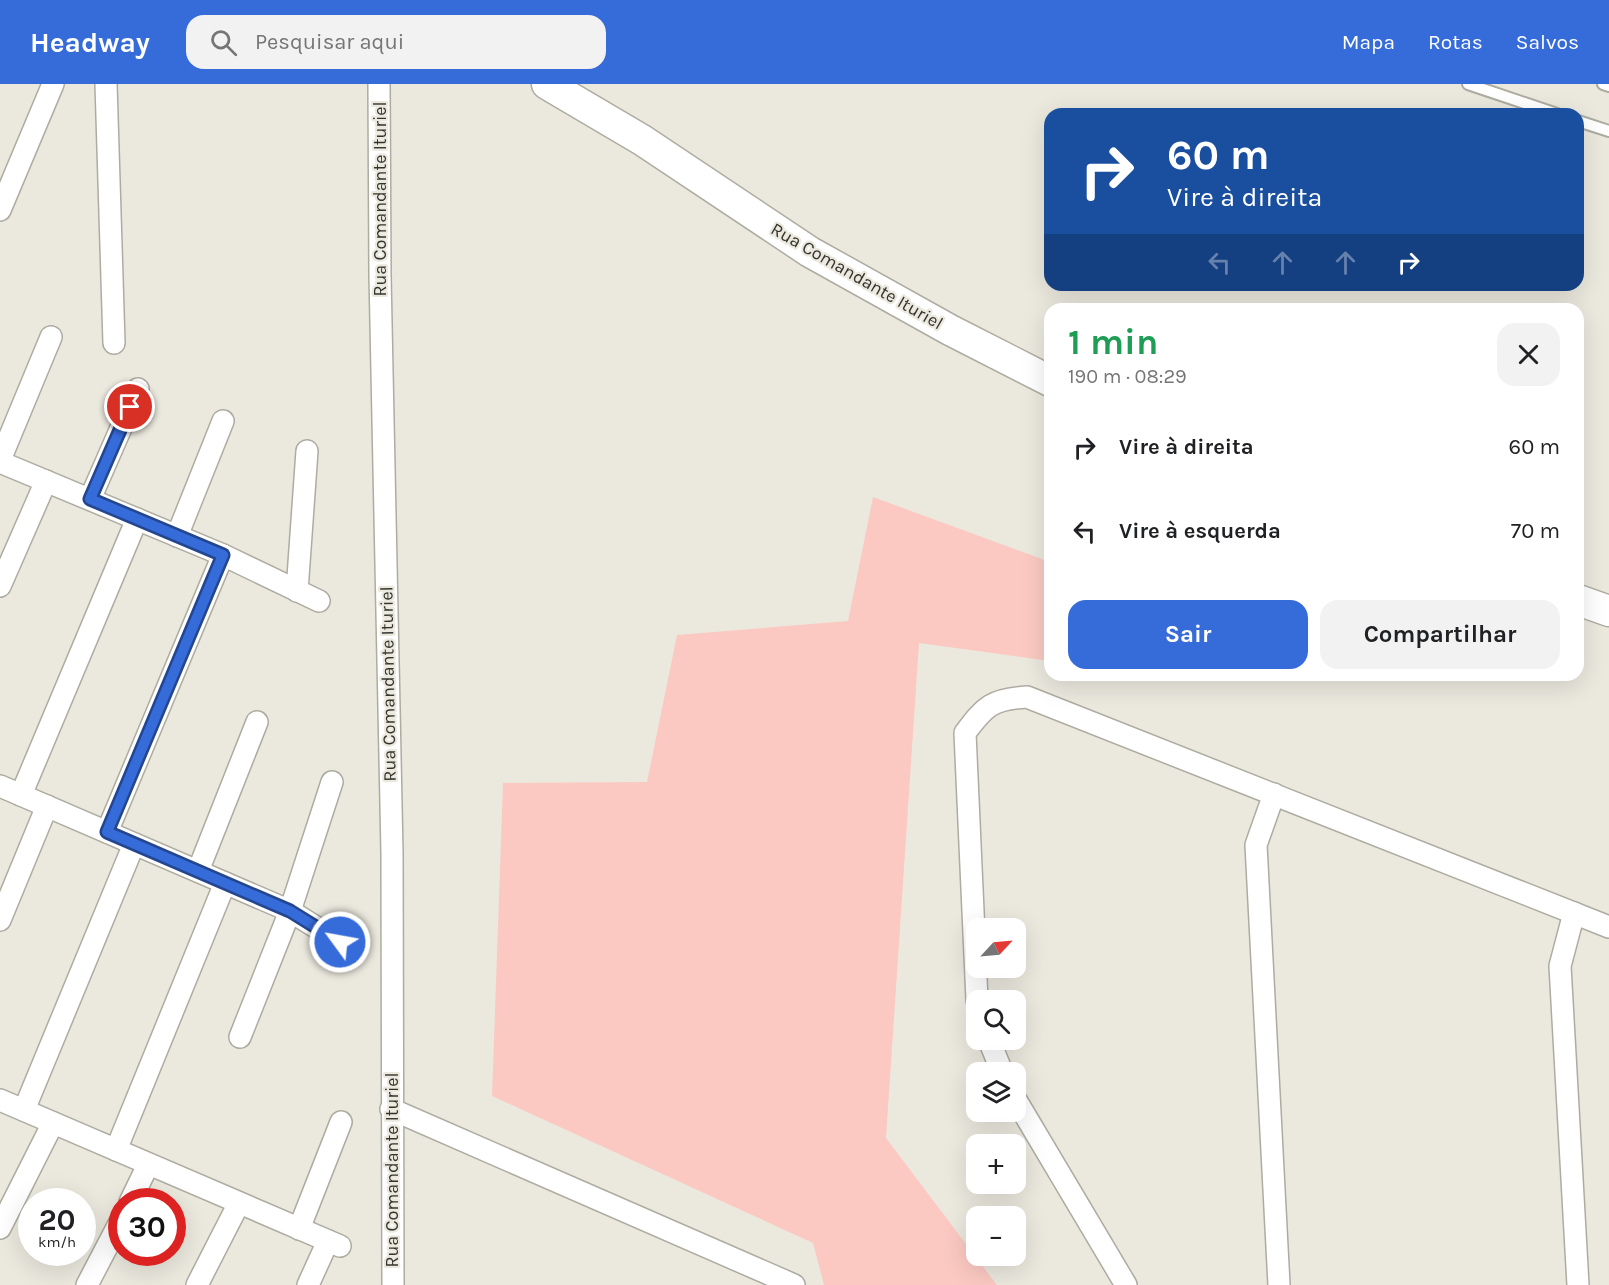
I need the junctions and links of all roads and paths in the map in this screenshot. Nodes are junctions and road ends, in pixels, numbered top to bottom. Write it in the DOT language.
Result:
graph roads {
  1 [pos="53,84"];
  2 [pos="106,84"];
  3 [pos="379,84"];
  4 [pos="547,84"];
  5 [pos="1468,84"];
  6 [pos="1603,84"];
  7 [pos="1609,86"];
  8 [pos="1539,108"];
  9 [pos="1584,123"];
  10 [pos="1609,131"];
  11 [pos="0,210"];
  12 [pos="51,337"];
  13 [pos="114,343"];
  14 [pos="1044,378"];
  15 [pos="138,389"];
  16 [pos="223,421"];
  17 [pos="308,451"];
  18 [pos="0,461"];
  19 [pos="46,481"];
  20 [pos="90,499"];
  21 [pos="137,519"];
  22 [pos="177,536"];
  23 [pos="223,555"];
  24 [pos="0,586"];
  25 [pos="297,591"];
  26 [pos="319,601"];
  27 [pos="1584,602"];
  28 [pos="1609,610"];
  29 [pos="257,723"];
  30 [pos="332,782"];
  31 [pos="0,786"];
  32 [pos="1274,794"];
  33 [pos="21,795"];
  34 [pos="47,806"];
  35 [pos="107,832"];
  36 [pos="134,844"];
  37 [pos="198,871"];
  38 [pos="225,883"];
  39 [pos="290,911"];
  40 [pos="1574,913"];
  41 [pos="0,920"];
  42 [pos="1609,927"];
  43 [pos="340,942"];
  44 [pos="977,990"];
  45 [pos="240,1037"];
  46 [pos="0,1100"];
  47 [pos="390,1109"];
  48 [pos="24,1110"];
  49 [pos="1026,1117"];
  50 [pos="341,1122"];
  51 [pos="53,1123"];
  52 [pos="116,1150"];
  53 [pos="148,1165"];
  54 [pos="137,1188"];
  55 [pos="239,1203"];
  56 [pos="0,1228"];
  57 [pos="299,1229"];
  58 [pos="108,1245"];
  59 [pos="87,1285"];
  60 [pos="197,1285"];
  61 [pos="308,1285"];
  62 [pos="393,1285"];
  63 [pos="794,1285"];
  64 [pos="1126,1285"];
  65 [pos="1279,1285"];
  66 [pos="1578,1285"];
  1 -- 11 [label="street"];
  2 -- 13 [label="street"];
  3 -- 47 [label="street, Rua Comandante Ituriel"];
  4 -- 14 [label="street, Rua Comandante Ituriel"];
  5 -- 8 [label="lane"];
  6 -- 7 [label="lane"];
  9 -- 10 [label="lane"];
  12 -- 18 [label="street"];
  15 -- 20 [label="street"];
  16 -- 22 [label="street"];
  17 -- 25 [label="street"];
  18 -- 19 [label="street"];
  19 -- 20 [label="street"];
  19 -- 24 [label="street"];
  20 -- 21 [label="street"];
  21 -- 22 [label="street"];
  21 -- 33 [label="street"];
  22 -- 23 [label="street"];
  23 -- 25 [label="street"];
  23 -- 35 [label="street"];
  25 -- 26 [label="street"];
  27 -- 28 [label="street"];
  29 -- 37 [label="street"];
  30 -- 39 [label="street"];
  31 -- 33 [label="street"];
  32 -- 40 [label="street"];
  32 -- 44 [label="street"];
  32 -- 65 [label="street"];
  33 -- 34 [label="street"];
  34 -- 35 [label="street"];
  34 -- 41 [label="street"];
  35 -- 36 [label="street"];
  36 -- 37 [label="street"];
  36 -- 48 [label="street"];
  37 -- 38 [label="street"];
  38 -- 39 [label="street"];
  38 -- 52 [label="street"];
  39 -- 43 [label="street"];
  39 -- 45 [label="street"];
  40 -- 42 [label="street"];
  40 -- 66 [label="street"];
  46 -- 48 [label="street"];
  47 -- 62 [label="street, Rua Comandante Ituriel"];
  47 -- 63 [label="street"];
  48 -- 51 [label="street"];
  49 -- 64 [label="street"];
  50 -- 57 [label="street"];
  51 -- 52 [label="street"];
  51 -- 56 [label="street"];
  52 -- 53 [label="street"];
  53 -- 54 [label="street"];
  53 -- 55 [label="street"];
  55 -- 57 [label="street"];
  55 -- 60 [label="street"];
  57 -- 61 [label="street"];
  58 -- 59 [label="street"];
}
